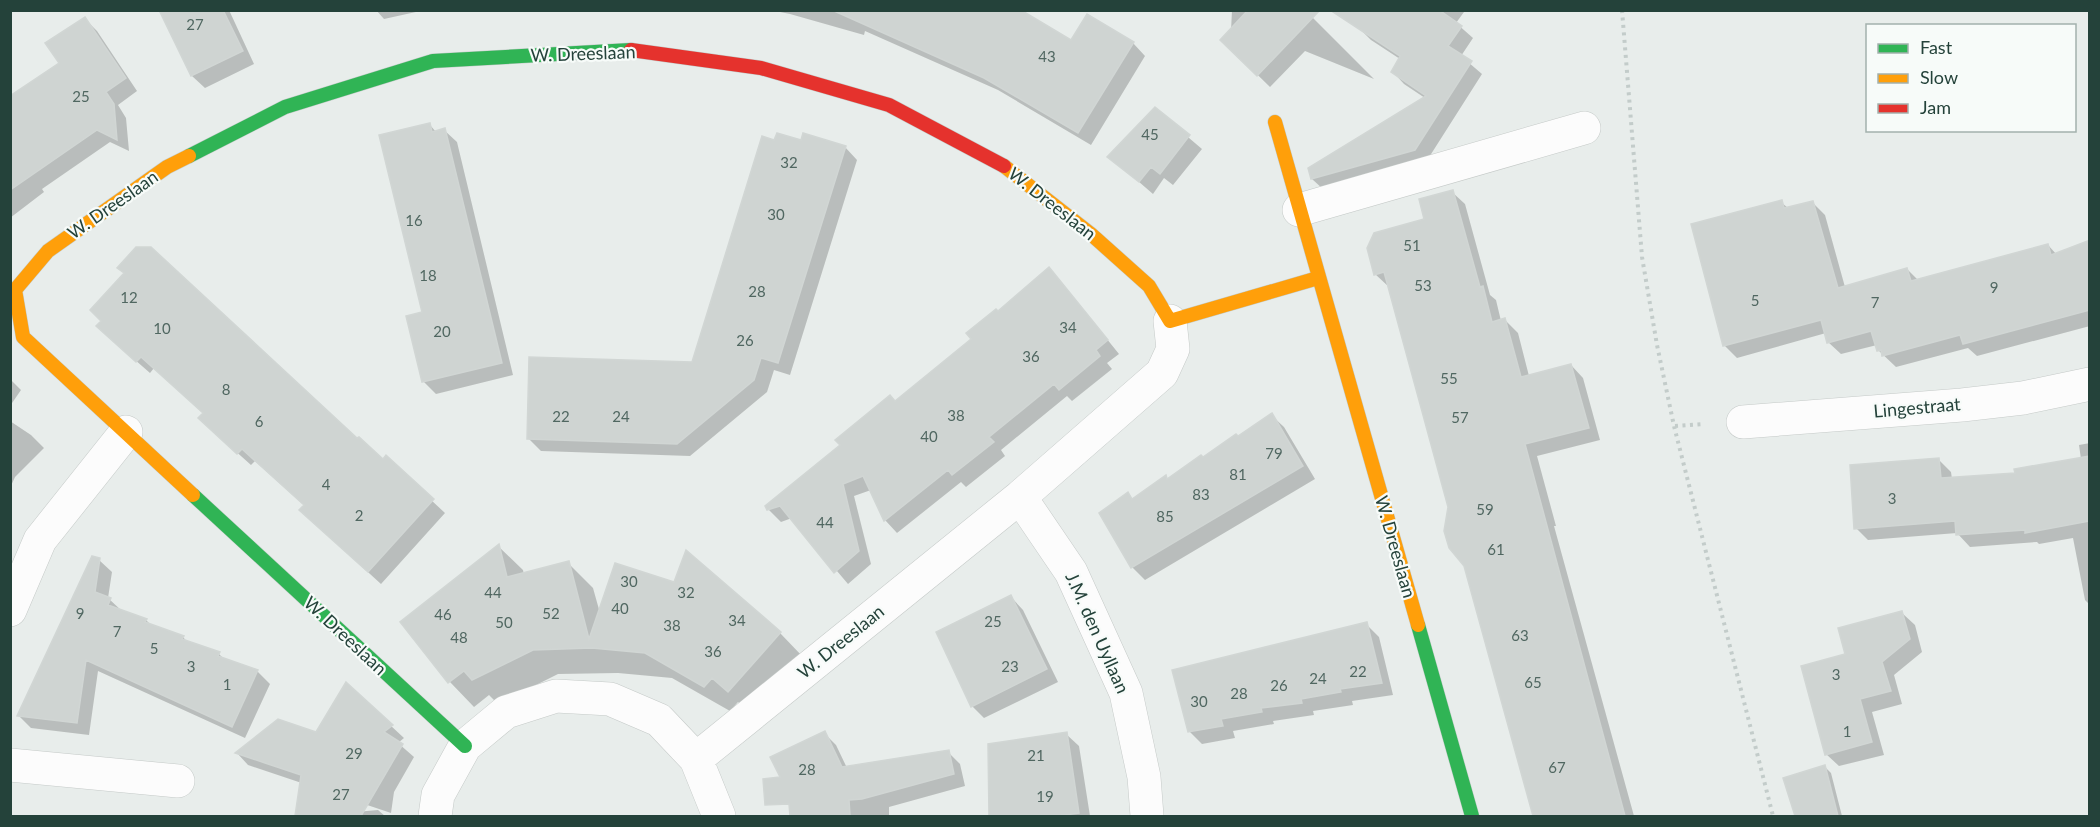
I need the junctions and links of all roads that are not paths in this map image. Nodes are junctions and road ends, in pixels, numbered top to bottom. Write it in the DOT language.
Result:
graph roads {
  1 [pos="1275,122"];
  2 [pos="1584,128"];
  3 [pos="1299,210"];
  4 [pos="1318,278"];
  5 [pos="13,290"];
  6 [pos="1170,321"];
  7 [pos="2090,384"];
  8 [pos="1743,422"];
  9 [pos="126,432"];
  10 [pos="1020,497"];
  11 [pos="10,610"];
  12 [pos="465,746"];
  13 [pos="696,759"];
  14 [pos="10,765"];
  15 [pos="178,781"];
  16 [pos="435,816"];
  17 [pos="718,816"];
  18 [pos="1147,816"];
  19 [pos="1472,816"];
  1 -- 3 [label="street, W. Dreeslaan"];
  2 -- 3 [label="street"];
  3 -- 4 [label="street, W. Dreeslaan"];
  4 -- 6 [label="street"];
  4 -- 19 [label="street, W. Dreeslaan"];
  5 -- 6 [label="street, W. Dreeslaan"];
  5 -- 9 [label="street, W. Dreeslaan"];
  6 -- 10 [label="street, W. Dreeslaan"];
  7 -- 8 [label="street, Lingestraat"];
  9 -- 11 [label="street"];
  9 -- 12 [label="street, W. Dreeslaan"];
  10 -- 13 [label="street, W. Dreeslaan"];
  10 -- 18 [label="street, J.M. den Uyllaan"];
  12 -- 13 [label="street"];
  12 -- 16 [label="street"];
  13 -- 17 [label="street"];
  14 -- 15 [label="street"];
}
